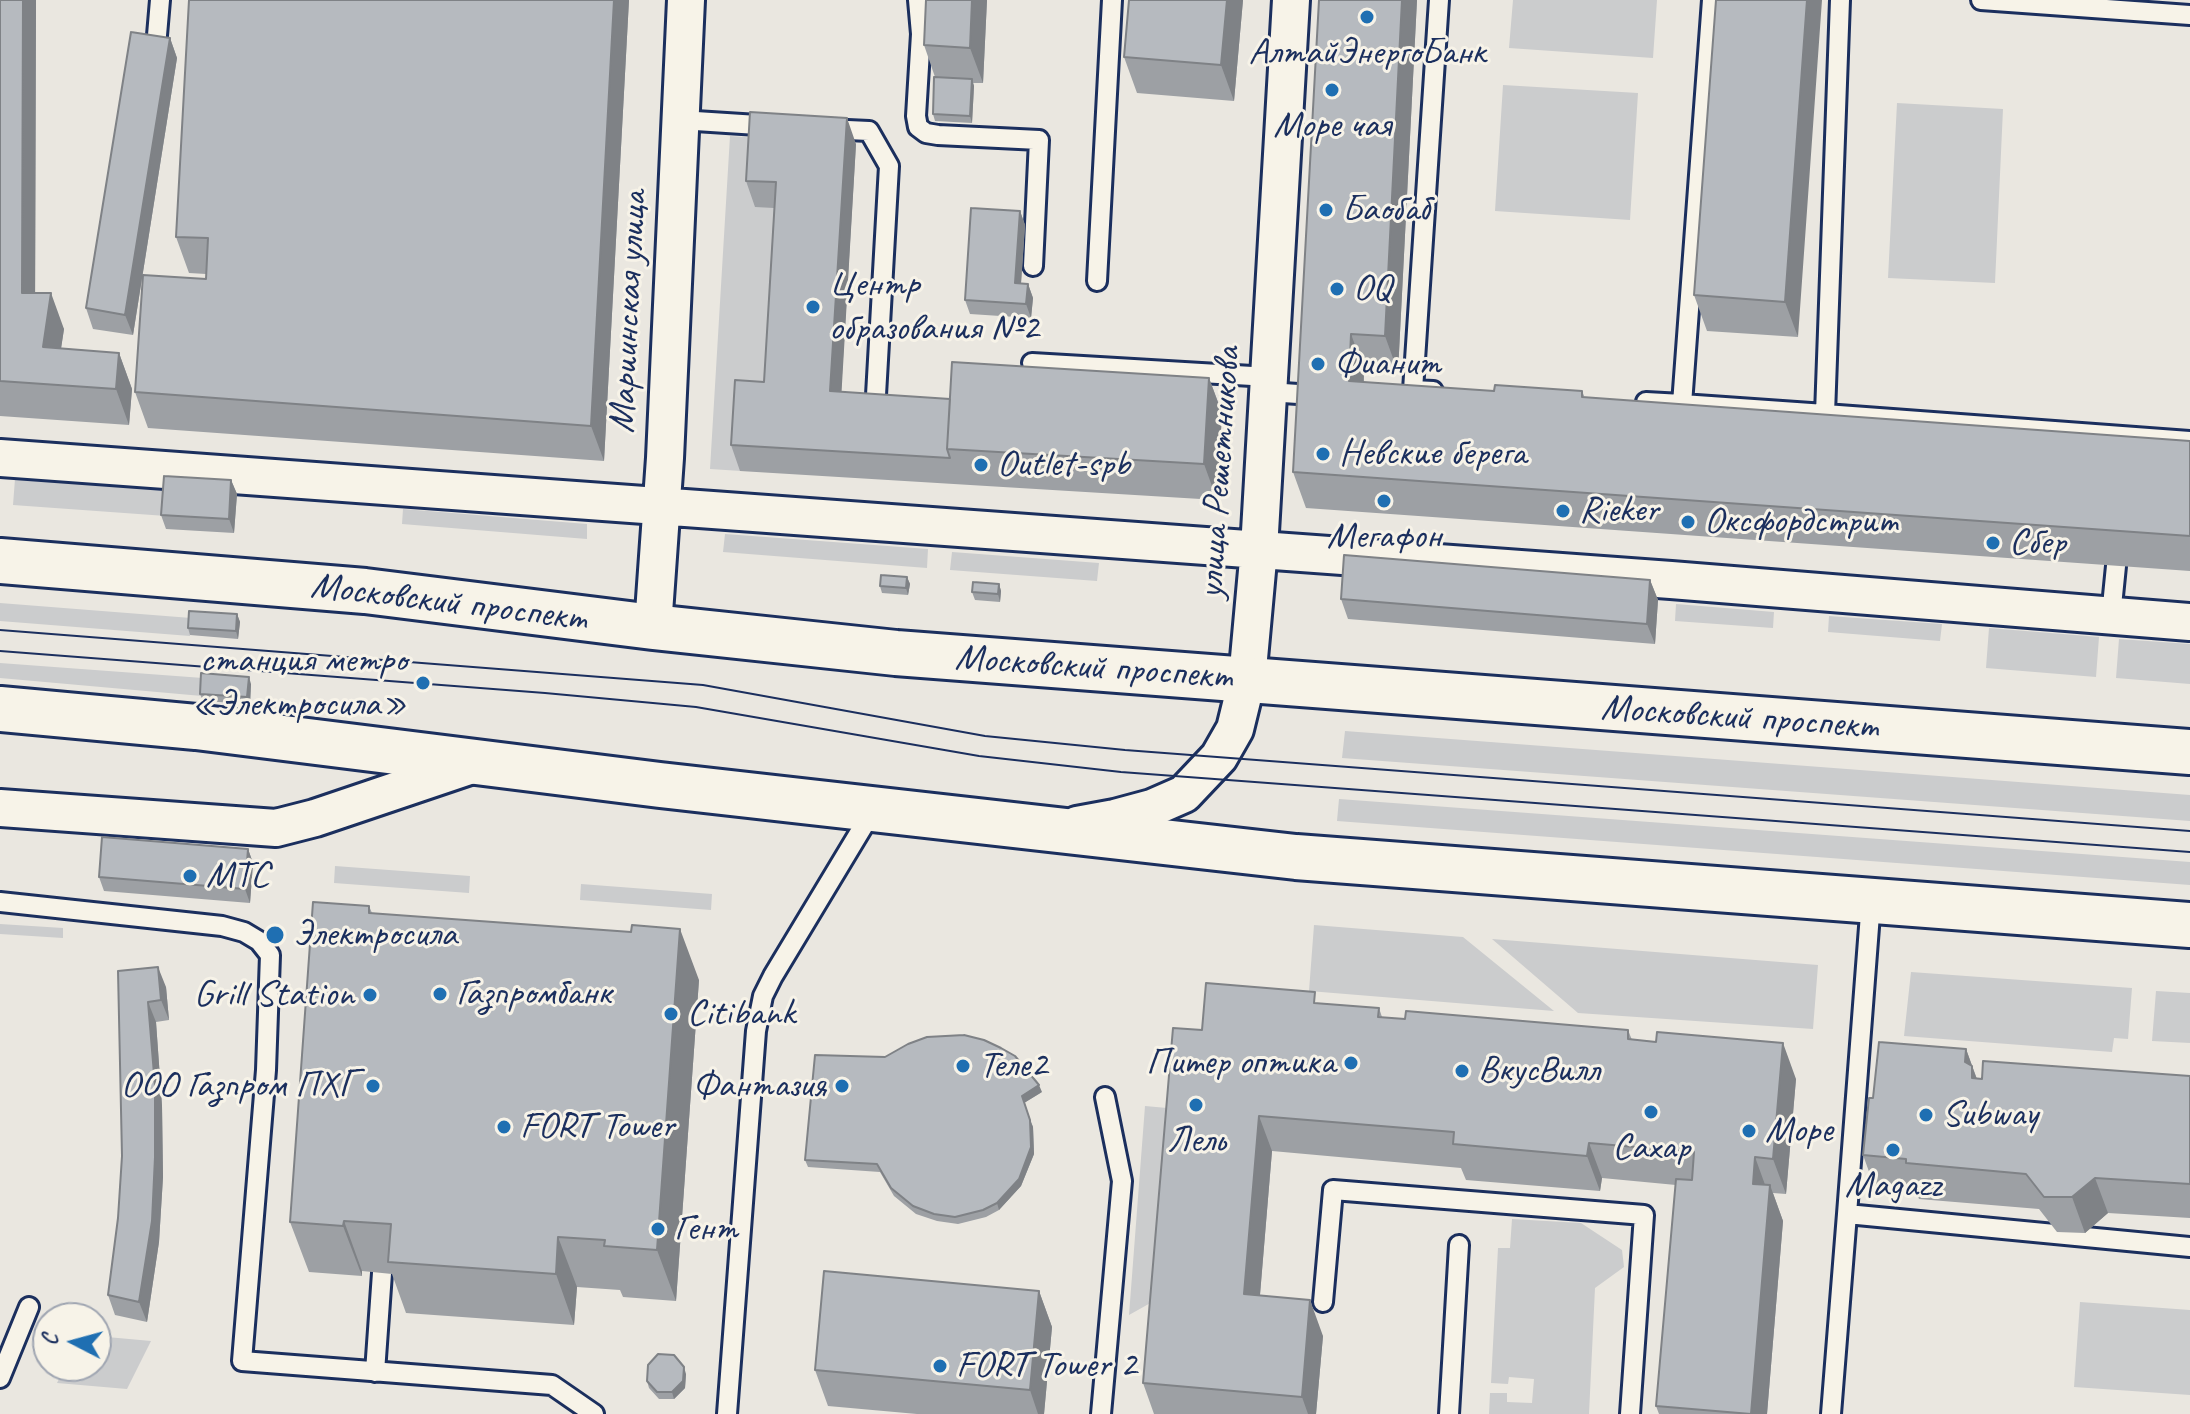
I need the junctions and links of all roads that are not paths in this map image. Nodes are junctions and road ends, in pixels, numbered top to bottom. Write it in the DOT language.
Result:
graph roads {
  1 [pos="160,0"];
  2 [pos="686,0"];
  3 [pos="918,0"];
  4 [pos="1112,0"];
  5 [pos="1291,0"];
  6 [pos="1439,0"];
  7 [pos="1712,0"];
  8 [pos="1840,0"];
  9 [pos="1981,0"];
  10 [pos="2190,15"];
  11 [pos="156,47"];
  12 [pos="680,120"];
  13 [pos="1033,266"];
  14 [pos="1097,281"];
  15 [pos="1032,363"];
  16 [pos="1268,384"];
  17 [pos="1444,391"];
  18 [pos="876,395"];
  19 [pos="1313,395"];
  20 [pos="1634,402"];
  21 [pos="1682,404"];
  22 [pos="1825,414"];
  23 [pos="2126,435"];
  24 [pos="2190,441"];
  25 [pos="0,458"];
  26 [pos="2124,459"];
  27 [pos="662,505"];
  28 [pos="1259,549"];
  29 [pos="0,561"];
  30 [pos="2116,566"];
  31 [pos="2111,616"];
  32 [pos="2190,622"];
  33 [pos="653,627"];
  34 [pos="1247,680"];
  35 [pos="0,709"];
  36 [pos="2190,752"];
  37 [pos="480,762"];
  38 [pos="0,808"];
  39 [pos="873,810"];
  40 [pos="1052,829"];
  41 [pos="1871,901"];
  42 [pos="0,902"];
  43 [pos="2190,925"];
  44 [pos="1105,1097"];
  45 [pos="1847,1214"];
  46 [pos="1459,1245"];
  47 [pos="2190,1247"];
  48 [pos="382,1273"];
  49 [pos="1323,1302"];
  50 [pos="29,1307"];
  51 [pos="375,1372"];
  52 [pos="0,1378"];
  53 [pos="594,1414"];
  54 [pos="727,1414"];
  55 [pos="1101,1414"];
  56 [pos="1449,1414"];
  57 [pos="1630,1414"];
  58 [pos="1831,1414"];
  1 -- 11 [label="lane"];
  2 -- 12 [label="street, Мариинская улица"];
  3 -- 13 [label="lane"];
  4 -- 14 [label="lane"];
  5 -- 16 [label="street, улица Решетникова"];
  6 -- 17 [label="lane"];
  7 -- 21 [label="lane"];
  8 -- 22 [label="lane"];
  9 -- 10 [label="lane"];
  12 -- 18 [label="lane"];
  12 -- 27 [label="street, Мариинская улица"];
  15 -- 16 [label="lane"];
  16 -- 19 [label="lane"];
  16 -- 28 [label="street, улица Решетникова"];
  20 -- 21 [label="lane"];
  21 -- 22 [label="lane"];
  22 -- 23 [label="lane"];
  23 -- 24 [label="lane"];
  23 -- 26 [label="lane"];
  25 -- 27 [label="street"];
  27 -- 28 [label="street"];
  27 -- 33 [label="street, Мариинская улица"];
  28 -- 31 [label="street"];
  28 -- 34 [label="street, улица Решетникова"];
  29 -- 33 [label="main road, Московский проспект"];
  30 -- 31 [label="lane"];
  31 -- 32 [label="street"];
  33 -- 34 [label="main road, Московский проспект"];
  34 -- 36 [label="main road, Московский проспект"];
  34 -- 40 [label="street, улица Решетникова"];
  35 -- 37 [label="main road"];
  37 -- 38 [label="street"];
  37 -- 39 [label="main road"];
  39 -- 40 [label="main road"];
  39 -- 54 [label="lane"];
  40 -- 41 [label="main road"];
  41 -- 43 [label="main road"];
  41 -- 45 [label="lane"];
  42 -- 51 [label="lane"];
  44 -- 55 [label="lane"];
  45 -- 47 [label="lane"];
  45 -- 58 [label="lane"];
  46 -- 56 [label="lane"];
  48 -- 51 [label="lane"];
  49 -- 57 [label="lane"];
  50 -- 52 [label="lane"];
  51 -- 53 [label="lane"];
}
